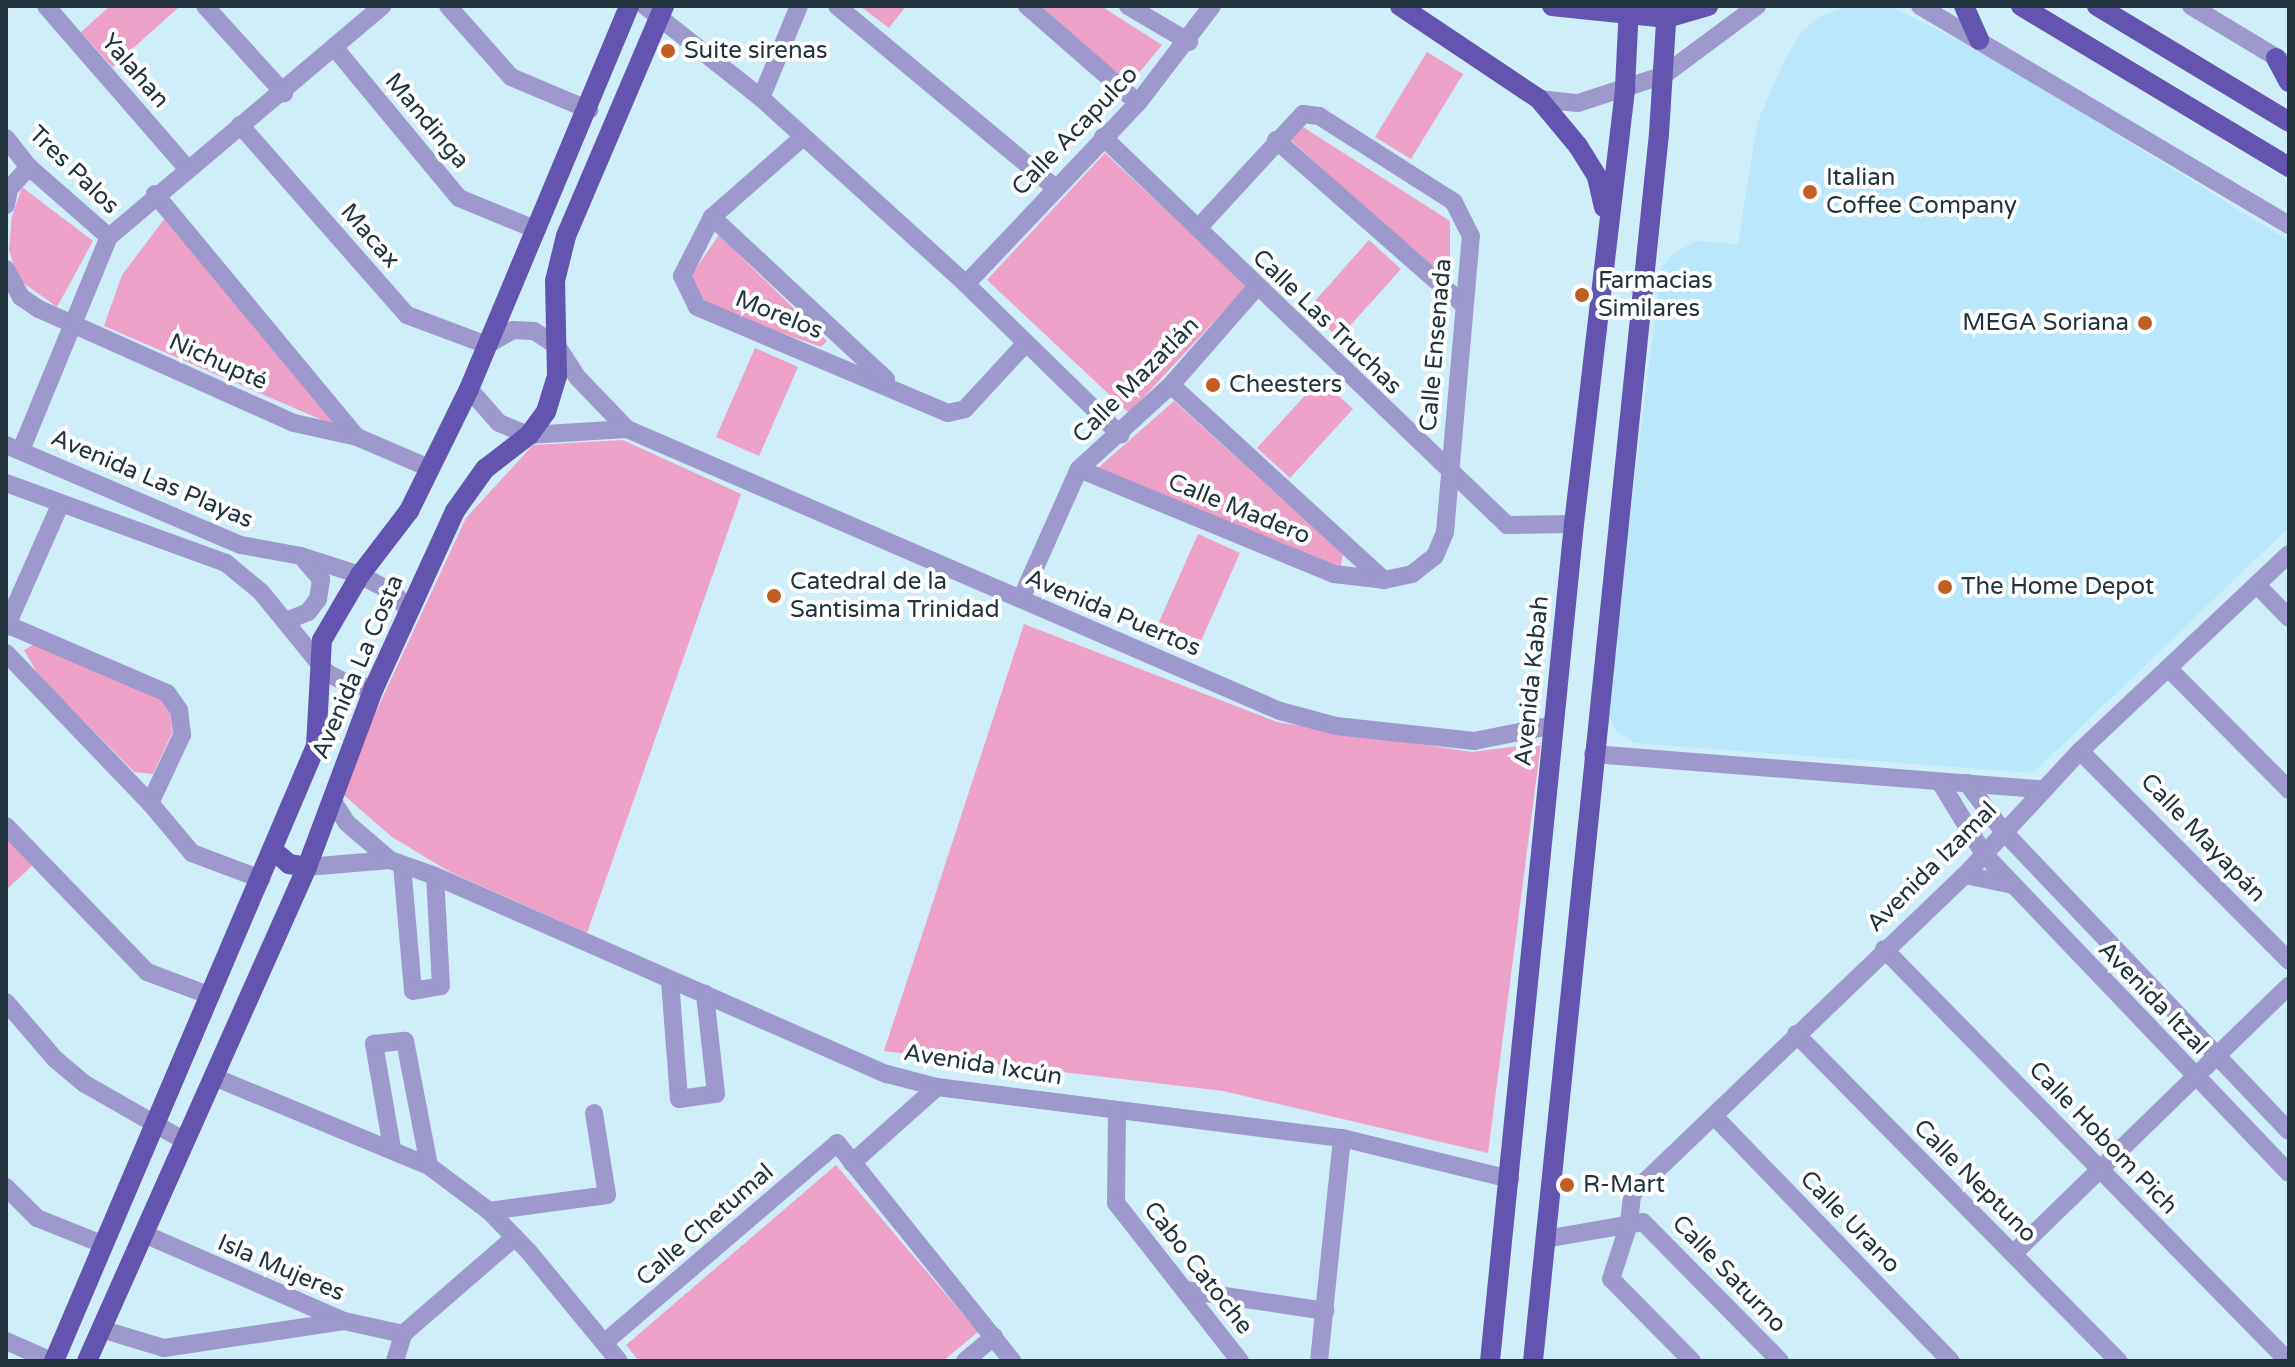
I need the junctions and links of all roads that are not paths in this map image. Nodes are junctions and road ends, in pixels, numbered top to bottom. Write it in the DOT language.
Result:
graph roads {
  1 [pos="46,6"];
  2 [pos="205,6"];
  3 [pos="382,6"];
  4 [pos="448,6"];
  5 [pos="629,6"];
  6 [pos="799,6"];
  7 [pos="837,6"];
  8 [pos="1027,6"];
  9 [pos="1128,6"];
  10 [pos="1212,6"];
  11 [pos="1400,6"];
  12 [pos="1552,6"];
  13 [pos="1708,6"];
  14 [pos="1757,6"];
  15 [pos="1920,6"];
  16 [pos="1964,6"];
  17 [pos="2021,6"];
  18 [pos="2097,6"];
  19 [pos="2191,6"];
  20 [pos="656,10"];
  21 [pos="1629,11"];
  22 [pos="1667,12"];
  23 [pos="1979,40"];
  24 [pos="1189,42"];
  25 [pos="334,47"];
  26 [pos="2282,62"];
  27 [pos="1664,75"];
  28 [pos="2289,82"];
  29 [pos="1625,88"];
  30 [pos="284,93"];
  31 [pos="761,98"];
  32 [pos="1539,99"];
  33 [pos="1138,103"];
  34 [pos="589,110"];
  35 [pos="2289,122"];
  36 [pos="240,125"];
  37 [pos="1103,137"];
  38 [pos="6,138"];
  39 [pos="802,138"];
  40 [pos="1276,140"];
  41 [pos="29,167"];
  42 [pos="2289,167"];
  43 [pos="187,168"];
  44 [pos="1054,187"];
  45 [pos="155,194"];
  46 [pos="6,205"];
  47 [pos="712,217"];
  48 [pos="1607,224"];
  49 [pos="2289,225"];
  50 [pos="1198,228"];
  51 [pos="537,230"];
  52 [pos="109,237"];
  53 [pos="6,269"];
  54 [pos="966,284"];
  55 [pos="1256,288"];
  56 [pos="1463,304"];
  57 [pos="71,323"];
  58 [pos="487,345"];
  59 [pos="1024,345"];
  60 [pos="557,346"];
  61 [pos="1171,385"];
  62 [pos="895,388"];
  63 [pos="469,389"];
  64 [pos="627,429"];
  65 [pos="529,435"];
  66 [pos="1121,435"];
  67 [pos="357,437"];
  68 [pos="14,447"];
  69 [pos="429,468"];
  70 [pos="1079,469"];
  71 [pos="1449,471"];
  72 [pos="6,483"];
  73 [pos="60,505"];
  74 [pos="1574,524"];
  75 [pos="2289,554"];
  76 [pos="301,556"];
  77 [pos="1412,574"];
  78 [pos="360,575"];
  79 [pos="1384,580"];
  80 [pos="2257,585"];
  81 [pos="1021,599"];
  82 [pos="409,611"];
  83 [pos="2289,618"];
  84 [pos="286,621"];
  85 [pos="6,625"];
  86 [pos="6,653"];
  87 [pos="319,666"];
  88 [pos="2168,668"];
  89 [pos="374,688"];
  90 [pos="1554,725"];
  91 [pos="2080,751"];
  92 [pos="1593,754"];
  93 [pos="1940,782"];
  94 [pos="1967,783"];
  95 [pos="2042,789"];
  96 [pos="2289,790"];
  97 [pos="332,800"];
  98 [pos="150,803"];
  99 [pos="6,826"];
  100 [pos="2003,831"];
  101 [pos="273,850"];
  102 [pos="1984,854"];
  103 [pos="396,862"];
  104 [pos="307,867"];
  105 [pos="1965,875"];
  106 [pos="435,876"];
  107 [pos="261,879"];
  108 [pos="2013,885"];
  109 [pos="1884,949"];
  110 [pos="2289,961"];
  111 [pos="670,980"];
  112 [pos="2289,986"];
  113 [pos="705,994"];
  114 [pos="211,996"];
  115 [pos="6,1002"];
  116 [pos="1796,1034"];
  117 [pos="2217,1057"];
  118 [pos="214,1077"];
  119 [pos="2196,1078"];
  120 [pos="937,1087"];
  121 [pos="1117,1110"];
  122 [pos="594,1113"];
  123 [pos="1714,1116"];
  124 [pos="155,1127"];
  125 [pos="2289,1131"];
  126 [pos="1342,1138"];
  127 [pos="185,1141"];
  128 [pos="392,1148"];
  129 [pos="852,1163"];
  130 [pos="429,1166"];
  131 [pos="2101,1171"];
  132 [pos="2289,1173"];
  133 [pos="1510,1179"];
  134 [pos="6,1187"];
  135 [pos="489,1211"];
  136 [pos="1636,1223"];
  137 [pos="144,1234"];
  138 [pos="515,1237"];
  139 [pos="1545,1239"];
  140 [pos="102,1244"];
  141 [pos="2013,1254"];
  142 [pos="1185,1290"];
  143 [pos="1325,1311"];
  144 [pos="344,1321"];
  145 [pos="101,1329"];
  146 [pos="403,1334"];
  147 [pos="994,1337"];
  148 [pos="6,1341"];
  149 [pos="604,1343"];
  150 [pos="53,1361"];
  151 [pos="87,1361"];
  152 [pos="395,1361"];
  153 [pos="619,1361"];
  154 [pos="965,1361"];
  155 [pos="1012,1361"];
  156 [pos="1240,1361"];
  157 [pos="1319,1361"];
  158 [pos="1490,1361"];
  159 [pos="1533,1361"];
  160 [pos="1692,1361"];
  161 [pos="1780,1361"];
  162 [pos="1951,1361"];
  163 [pos="2119,1361"];
  164 [pos="2288,1361"];
  1 -- 43 [label="street, Yalahan"];
  2 -- 30 [label="street"];
  3 -- 25 [label="street"];
  4 -- 34 [label="street"];
  5 -- 34 [label="main road, Avenida La Costa"];
  6 -- 31 [label="street"];
  7 -- 44 [label="street"];
  8 -- 33 [label="street"];
  9 -- 24 [label="street"];
  10 -- 24 [label="street, Calle Acapulco"];
  11 -- 32 [label="main road"];
  12 -- 21 [label="main road"];
  13 -- 22 [label="main road"];
  14 -- 27 [label="street"];
  15 -- 23 [label="street"];
  16 -- 23 [label="main road"];
  17 -- 42 [label="main road"];
  18 -- 35 [label="main road"];
  19 -- 26 [label="street"];
  20 -- 31 [label="street"];
  20 -- 60 [label="main road, Avenida La Costa"];
  21 -- 22 [label="main road"];
  21 -- 29 [label="main road, Avenida Kabah"];
  22 -- 27 [label="main road"];
  23 -- 49 [label="street"];
  24 -- 33 [label="street, Calle Acapulco"];
  25 -- 30 [label="street"];
  25 -- 51 [label="street, Mandinga"];
  26 -- 28 [label="main road"];
  27 -- 29 [label="street"];
  27 -- 92 [label="main road"];
  29 -- 32 [label="street"];
  29 -- 48 [label="main road, Avenida Kabah"];
  30 -- 36 [label="street"];
  31 -- 39 [label="street"];
  32 -- 48 [label="main road"];
  33 -- 37 [label="street, Calle Acapulco"];
  34 -- 51 [label="main road, Avenida La Costa"];
  36 -- 43 [label="street"];
  36 -- 58 [label="street, Macax"];
  37 -- 44 [label="street, Calle Acapulco"];
  37 -- 50 [label="street, Calle Las Truchas"];
  38 -- 41 [label="street, Tres Palos"];
  39 -- 47 [label="street, Morelos"];
  39 -- 54 [label="street"];
  40 -- 50 [label="street, Calle Ensenada"];
  40 -- 56 [label="street"];
  40 -- 56 [label="street, Calle Ensenada"];
  41 -- 46 [label="street"];
  41 -- 52 [label="street, Tres Palos"];
  43 -- 45 [label="street"];
  44 -- 54 [label="street, Calle Acapulco"];
  45 -- 52 [label="street"];
  45 -- 67 [label="street"];
  47 -- 62 [label="street"];
  47 -- 62 [label="street, Morelos"];
  48 -- 74 [label="main road, Avenida Kabah"];
  50 -- 55 [label="street, Calle Las Truchas"];
  51 -- 58 [label="main road, Avenida La Costa"];
  52 -- 57 [label="street"];
  53 -- 57 [label="street, Nichupté"];
  54 -- 59 [label="street"];
  55 -- 61 [label="street, Calle Mazatlán"];
  55 -- 71 [label="street, Calle Las Truchas"];
  56 -- 71 [label="street, Calle Ensenada"];
  57 -- 67 [label="street, Nichupté"];
  57 -- 68 [label="street"];
  58 -- 60 [label="street"];
  58 -- 63 [label="main road, Avenida La Costa"];
  59 -- 62 [label="street, Morelos"];
  59 -- 66 [label="street"];
  60 -- 64 [label="street, Avenida Puertos"];
  60 -- 65 [label="main road, Avenida La Costa"];
  61 -- 66 [label="street, Calle Mazatlán"];
  61 -- 79 [label="street, Calle Madero"];
  63 -- 65 [label="street"];
  63 -- 69 [label="main road, Avenida La Costa"];
  64 -- 65 [label="street, Avenida Puertos"];
  64 -- 81 [label="street, Avenida Puertos"];
  65 -- 82 [label="main road, Avenida La Costa"];
  66 -- 70 [label="street, Calle Mazatlán"];
  67 -- 69 [label="street, Nichupté"];
  68 -- 76 [label="street, Avenida Las Playas"];
  69 -- 78 [label="main road, Avenida La Costa"];
  70 -- 79 [label="street, Calle Madero"];
  70 -- 81 [label="street, Calle Mazatlán"];
  71 -- 74 [label="street, Calle Las Truchas"];
  71 -- 77 [label="street, Calle Ensenada"];
  72 -- 73 [label="street, Avenida Las Playas"];
  73 -- 84 [label="street, Avenida Las Playas"];
  73 -- 85 [label="street"];
  74 -- 90 [label="main road, Avenida Kabah"];
  75 -- 80 [label="street, Avenida Izamal"];
  76 -- 78 [label="street, Avenida Las Playas"];
  76 -- 84 [label="street"];
  77 -- 79 [label="street, Calle Madero"];
  78 -- 82 [label="street, Avenida Las Playas"];
  78 -- 87 [label="main road, Avenida La Costa"];
  80 -- 83 [label="street"];
  80 -- 88 [label="street, Avenida Izamal"];
  81 -- 90 [label="street, Avenida Puertos"];
  82 -- 89 [label="main road, Avenida La Costa"];
  84 -- 87 [label="street, Avenida Las Playas"];
  85 -- 98 [label="street"];
  86 -- 98 [label="street"];
  87 -- 89 [label="street, Avenida Las Playas"];
  87 -- 101 [label="main road, Avenida La Costa"];
  88 -- 91 [label="street, Avenida Izamal"];
  88 -- 96 [label="street"];
  89 -- 97 [label="main road, Avenida La Costa"];
  90 -- 133 [label="main road, Avenida Kabah"];
  91 -- 95 [label="street, Avenida Izamal"];
  91 -- 110 [label="street, Calle Mayapán"];
  92 -- 93 [label="street"];
  92 -- 139 [label="main road"];
  93 -- 94 [label="street"];
  93 -- 102 [label="street, Avenida Itzal"];
  94 -- 95 [label="street"];
  94 -- 100 [label="street, Avenida Itzal"];
  95 -- 100 [label="street, Avenida Izamal"];
  97 -- 103 [label="street, Avenida Ixcún"];
  97 -- 104 [label="main road, Avenida La Costa"];
  98 -- 107 [label="street"];
  99 -- 114 [label="street"];
  100 -- 102 [label="street, Avenida Izamal"];
  100 -- 117 [label="street, Avenida Itzal"];
  101 -- 104 [label="main road"];
  101 -- 107 [label="main road, Avenida La Costa"];
  102 -- 105 [label="street, Avenida Izamal"];
  102 -- 108 [label="street, Avenida Itzal"];
  103 -- 104 [label="street, Avenida Ixcún"];
  103 -- 106 [label="street, Avenida Ixcún"];
  103 -- 106 [label="street"];
  104 -- 118 [label="main road, Avenida La Costa"];
  105 -- 108 [label="street"];
  105 -- 109 [label="street, Avenida Izamal"];
  106 -- 111 [label="street, Avenida Ixcún"];
  107 -- 114 [label="main road, Avenida La Costa"];
  108 -- 119 [label="street, Avenida Itzal"];
  109 -- 116 [label="street, Avenida Izamal"];
  109 -- 131 [label="street, Calle Hobom Pich"];
  111 -- 113 [label="street, Avenida Ixcún"];
  111 -- 113 [label="street"];
  112 -- 117 [label="street"];
  113 -- 120 [label="street, Avenida Ixcún"];
  114 -- 124 [label="main road, Avenida La Costa"];
  115 -- 124 [label="street"];
  116 -- 123 [label="street, Avenida Izamal"];
  116 -- 141 [label="street, Calle Neptuno"];
  117 -- 119 [label="street"];
  117 -- 125 [label="street, Avenida Itzal"];
  118 -- 127 [label="main road, Avenida La Costa"];
  118 -- 128 [label="street"];
  119 -- 131 [label="street"];
  119 -- 132 [label="street, Avenida Itzal"];
  120 -- 121 [label="street, Avenida Ixcún"];
  120 -- 129 [label="street"];
  121 -- 126 [label="street, Avenida Ixcún"];
  121 -- 142 [label="street, Cabo Catoche"];
  122 -- 135 [label="street"];
  123 -- 136 [label="street, Avenida Izamal"];
  123 -- 162 [label="street, Calle Urano"];
  124 -- 127 [label="street"];
  124 -- 140 [label="main road, Avenida La Costa"];
  126 -- 133 [label="street, Avenida Ixcún"];
  126 -- 143 [label="street"];
  127 -- 137 [label="main road, Avenida La Costa"];
  128 -- 130 [label="street"];
  128 -- 130 [label="street"];
  129 -- 147 [label="street"];
  129 -- 149 [label="street, Calle Chetumal"];
  130 -- 135 [label="street"];
  131 -- 141 [label="street"];
  131 -- 164 [label="street, Calle Hobom Pich"];
  133 -- 158 [label="main road, Avenida Kabah"];
  134 -- 140 [label="street"];
  135 -- 138 [label="street"];
  136 -- 139 [label="street"];
  136 -- 160 [label="street, Avenida Izamal"];
  136 -- 161 [label="street, Calle Saturno"];
  137 -- 144 [label="street, Isla Mujeres"];
  137 -- 145 [label="main road, Avenida La Costa"];
  138 -- 146 [label="street"];
  138 -- 149 [label="street"];
  139 -- 159 [label="main road"];
  140 -- 150 [label="main road, Avenida La Costa"];
  141 -- 163 [label="street, Calle Neptuno"];
  142 -- 143 [label="street"];
  142 -- 156 [label="street, Cabo Catoche"];
  143 -- 157 [label="street"];
  144 -- 145 [label="street"];
  144 -- 146 [label="street, Isla Mujeres"];
  145 -- 151 [label="main road, Avenida La Costa"];
  146 -- 152 [label="street"];
  147 -- 154 [label="street"];
  147 -- 155 [label="street"];
  148 -- 150 [label="street"];
  149 -- 153 [label="street"];
}
